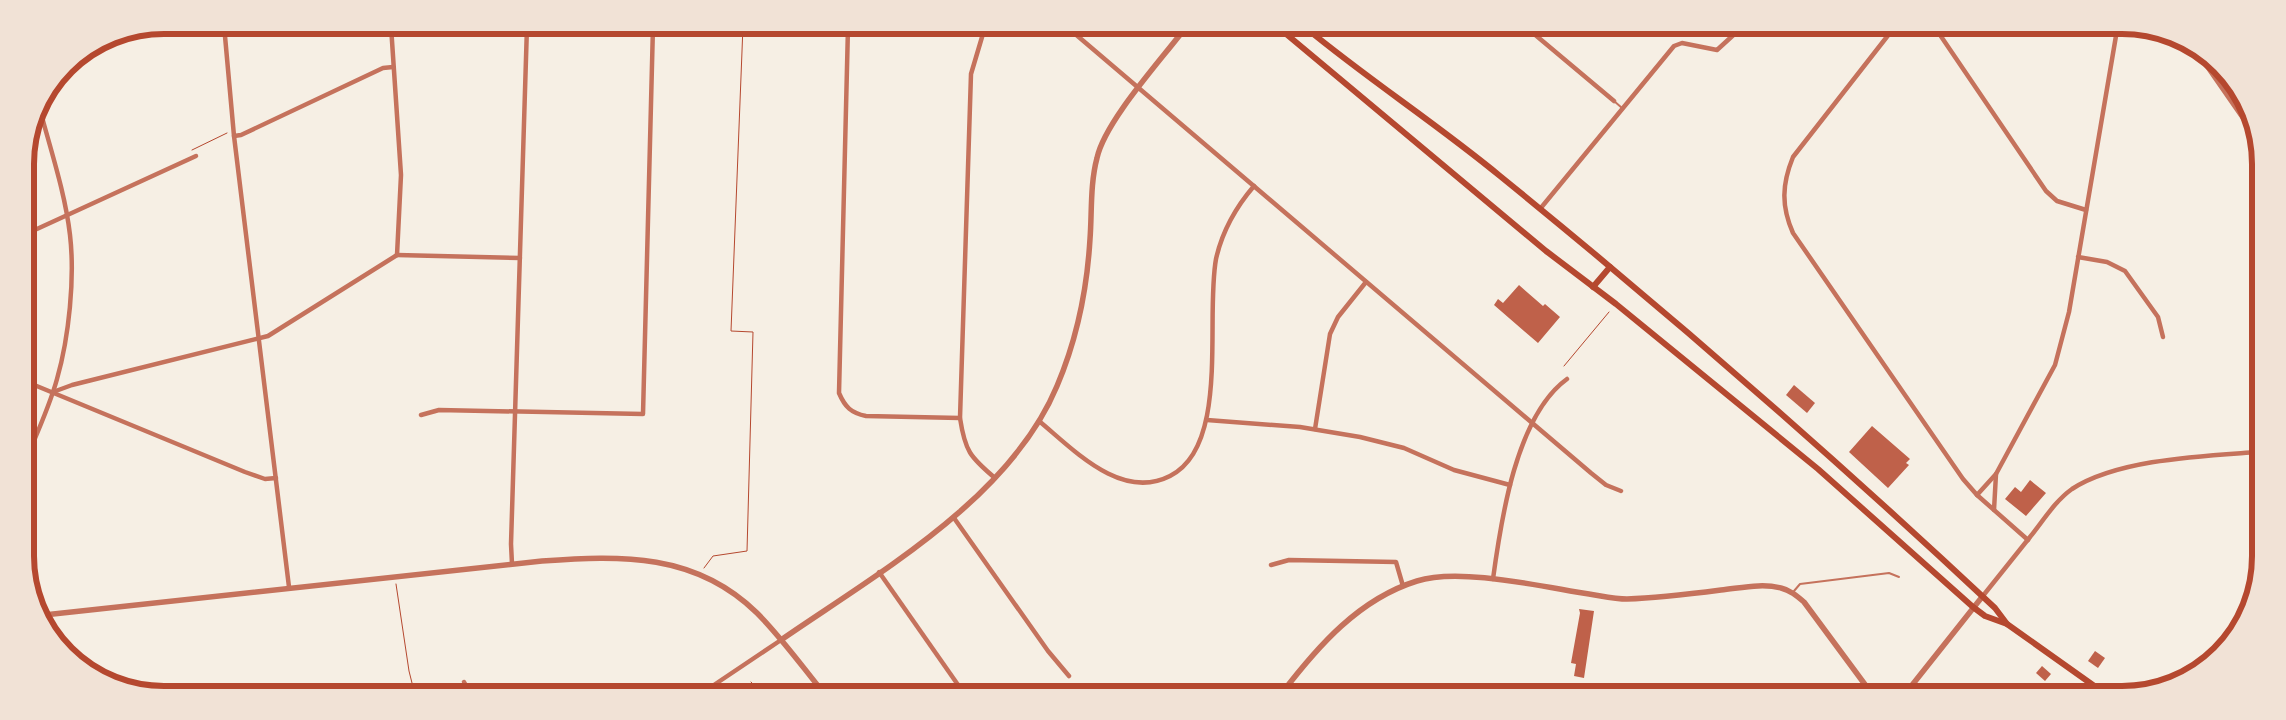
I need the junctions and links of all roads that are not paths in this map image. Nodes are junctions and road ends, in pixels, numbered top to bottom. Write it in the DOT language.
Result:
graph roads {
  1 [pos="225,34"];
  2 [pos="391,34"];
  3 [pos="526,34"];
  4 [pos="653,34"];
  5 [pos="848,34"];
  6 [pos="983,34"];
  7 [pos="1075,34"];
  8 [pos="1181,34"];
  9 [pos="1286,34"];
  10 [pos="1313,34"];
  11 [pos="1534,34"];
  12 [pos="1735,34"];
  13 [pos="1889,34"];
  14 [pos="1939,34"];
  15 [pos="2116,34"];
  16 [pos="2206,65"];
  17 [pos="393,67"];
  18 [pos="1139,89"];
  19 [pos="1614,101"];
  20 [pos="1622,108"];
  21 [pos="42,119"];
  22 [pos="2244,120"];
  23 [pos="234,136"];
  24 [pos="196,156"];
  25 [pos="1254,186"];
  26 [pos="1540,209"];
  27 [pos="2086,210"];
  28 [pos="66,215"];
  29 [pos="34,230"];
  30 [pos="397,254"];
  31 [pos="2078,257"];
  32 [pos="520,258"];
  33 [pos="1610,267"];
  34 [pos="1366,282"];
  35 [pos="1593,287"];
  36 [pos="2164,337"];
  37 [pos="259,339"];
  38 [pos="1567,379"];
  39 [pos="34,385"];
  40 [pos="53,392"];
  41 [pos="515,413"];
  42 [pos="421,415"];
  43 [pos="960,418"];
  44 [pos="1207,420"];
  45 [pos="1040,421"];
  46 [pos="1533,423"];
  47 [pos="1315,429"];
  48 [pos="34,440"];
  49 [pos="2252,452"];
  50 [pos="1996,474"];
  51 [pos="276,478"];
  52 [pos="995,478"];
  53 [pos="1510,484"];
  54 [pos="1620,491"];
  55 [pos="1977,495"];
  56 [pos="1994,510"];
  57 [pos="954,518"];
  58 [pos="2028,540"];
  59 [pos="512,564"];
  60 [pos="1272,565"];
  61 [pos="879,572"];
  62 [pos="1899,577"];
  63 [pos="1493,579"];
  64 [pos="1403,586"];
  65 [pos="289,588"];
  66 [pos="1792,593"];
  67 [pos="1982,597"];
  68 [pos="1974,607"];
  69 [pos="48,615"];
  70 [pos="2007,624"];
  71 [pos="781,640"];
  72 [pos="1069,676"];
  73 [pos="464,682"];
  74 [pos="467,686"];
  75 [pos="714,686"];
  76 [pos="818,686"];
  77 [pos="959,686"];
  78 [pos="1287,686"];
  79 [pos="1866,686"];
  80 [pos="1911,686"];
  81 [pos="2094,686"];
  1 -- 23 [label="street"];
  2 -- 17 [label="street"];
  3 -- 32 [label="street"];
  4 -- 41 [label="street"];
  5 -- 43 [label="street"];
  6 -- 43 [label="street"];
  7 -- 18 [label="street"];
  8 -- 18 [label="street"];
  9 -- 35 [label="main road"];
  10 -- 26 [label="main road"];
  11 -- 19 [label="street"];
  12 -- 20 [label="street"];
  13 -- 55 [label="street"];
  14 -- 27 [label="street"];
  15 -- 27 [label="street"];
  16 -- 22 [label="street"];
  17 -- 23 [label="street"];
  17 -- 30 [label="street"];
  18 -- 25 [label="street"];
  18 -- 45 [label="street"];
  19 -- 20 [label="lane"];
  20 -- 26 [label="street"];
  21 -- 28 [label="street"];
  23 -- 37 [label="street"];
  24 -- 28 [label="street"];
  25 -- 34 [label="street"];
  25 -- 44 [label="street"];
  26 -- 33 [label="main road"];
  27 -- 31 [label="street"];
  28 -- 29 [label="street"];
  28 -- 40 [label="street"];
  30 -- 32 [label="street"];
  30 -- 37 [label="street"];
  31 -- 36 [label="street"];
  31 -- 50 [label="street"];
  32 -- 41 [label="street"];
  33 -- 35 [label="main road"];
  33 -- 67 [label="main road"];
  34 -- 46 [label="street"];
  34 -- 47 [label="street"];
  35 -- 68 [label="main road"];
  37 -- 40 [label="street"];
  37 -- 51 [label="street"];
  38 -- 46 [label="street"];
  39 -- 40 [label="street"];
  40 -- 48 [label="street"];
  40 -- 51 [label="street"];
  41 -- 42 [label="street"];
  41 -- 59 [label="street"];
  43 -- 52 [label="street"];
  44 -- 45 [label="street"];
  44 -- 47 [label="street"];
  45 -- 52 [label="street"];
  46 -- 53 [label="street"];
  46 -- 54 [label="street"];
  47 -- 53 [label="street"];
  49 -- 58 [label="street"];
  50 -- 55 [label="street"];
  50 -- 56 [label="street"];
  51 -- 65 [label="street"];
  52 -- 57 [label="street"];
  53 -- 63 [label="street"];
  55 -- 56 [label="street"];
  56 -- 58 [label="street"];
  57 -- 61 [label="street"];
  57 -- 72 [label="street"];
  58 -- 67 [label="street"];
  59 -- 65 [label="street"];
  59 -- 71 [label="street"];
  60 -- 64 [label="street"];
  61 -- 71 [label="street"];
  61 -- 77 [label="street"];
  62 -- 66 [label="lane"];
  63 -- 64 [label="street"];
  63 -- 66 [label="street"];
  64 -- 78 [label="street"];
  65 -- 69 [label="street"];
  66 -- 79 [label="street"];
  67 -- 68 [label="street"];
  67 -- 70 [label="main road"];
  68 -- 70 [label="main road"];
  68 -- 80 [label="street"];
  70 -- 81 [label="main road"];
  71 -- 75 [label="street"];
  71 -- 76 [label="street"];
  73 -- 74 [label="street"];
}
